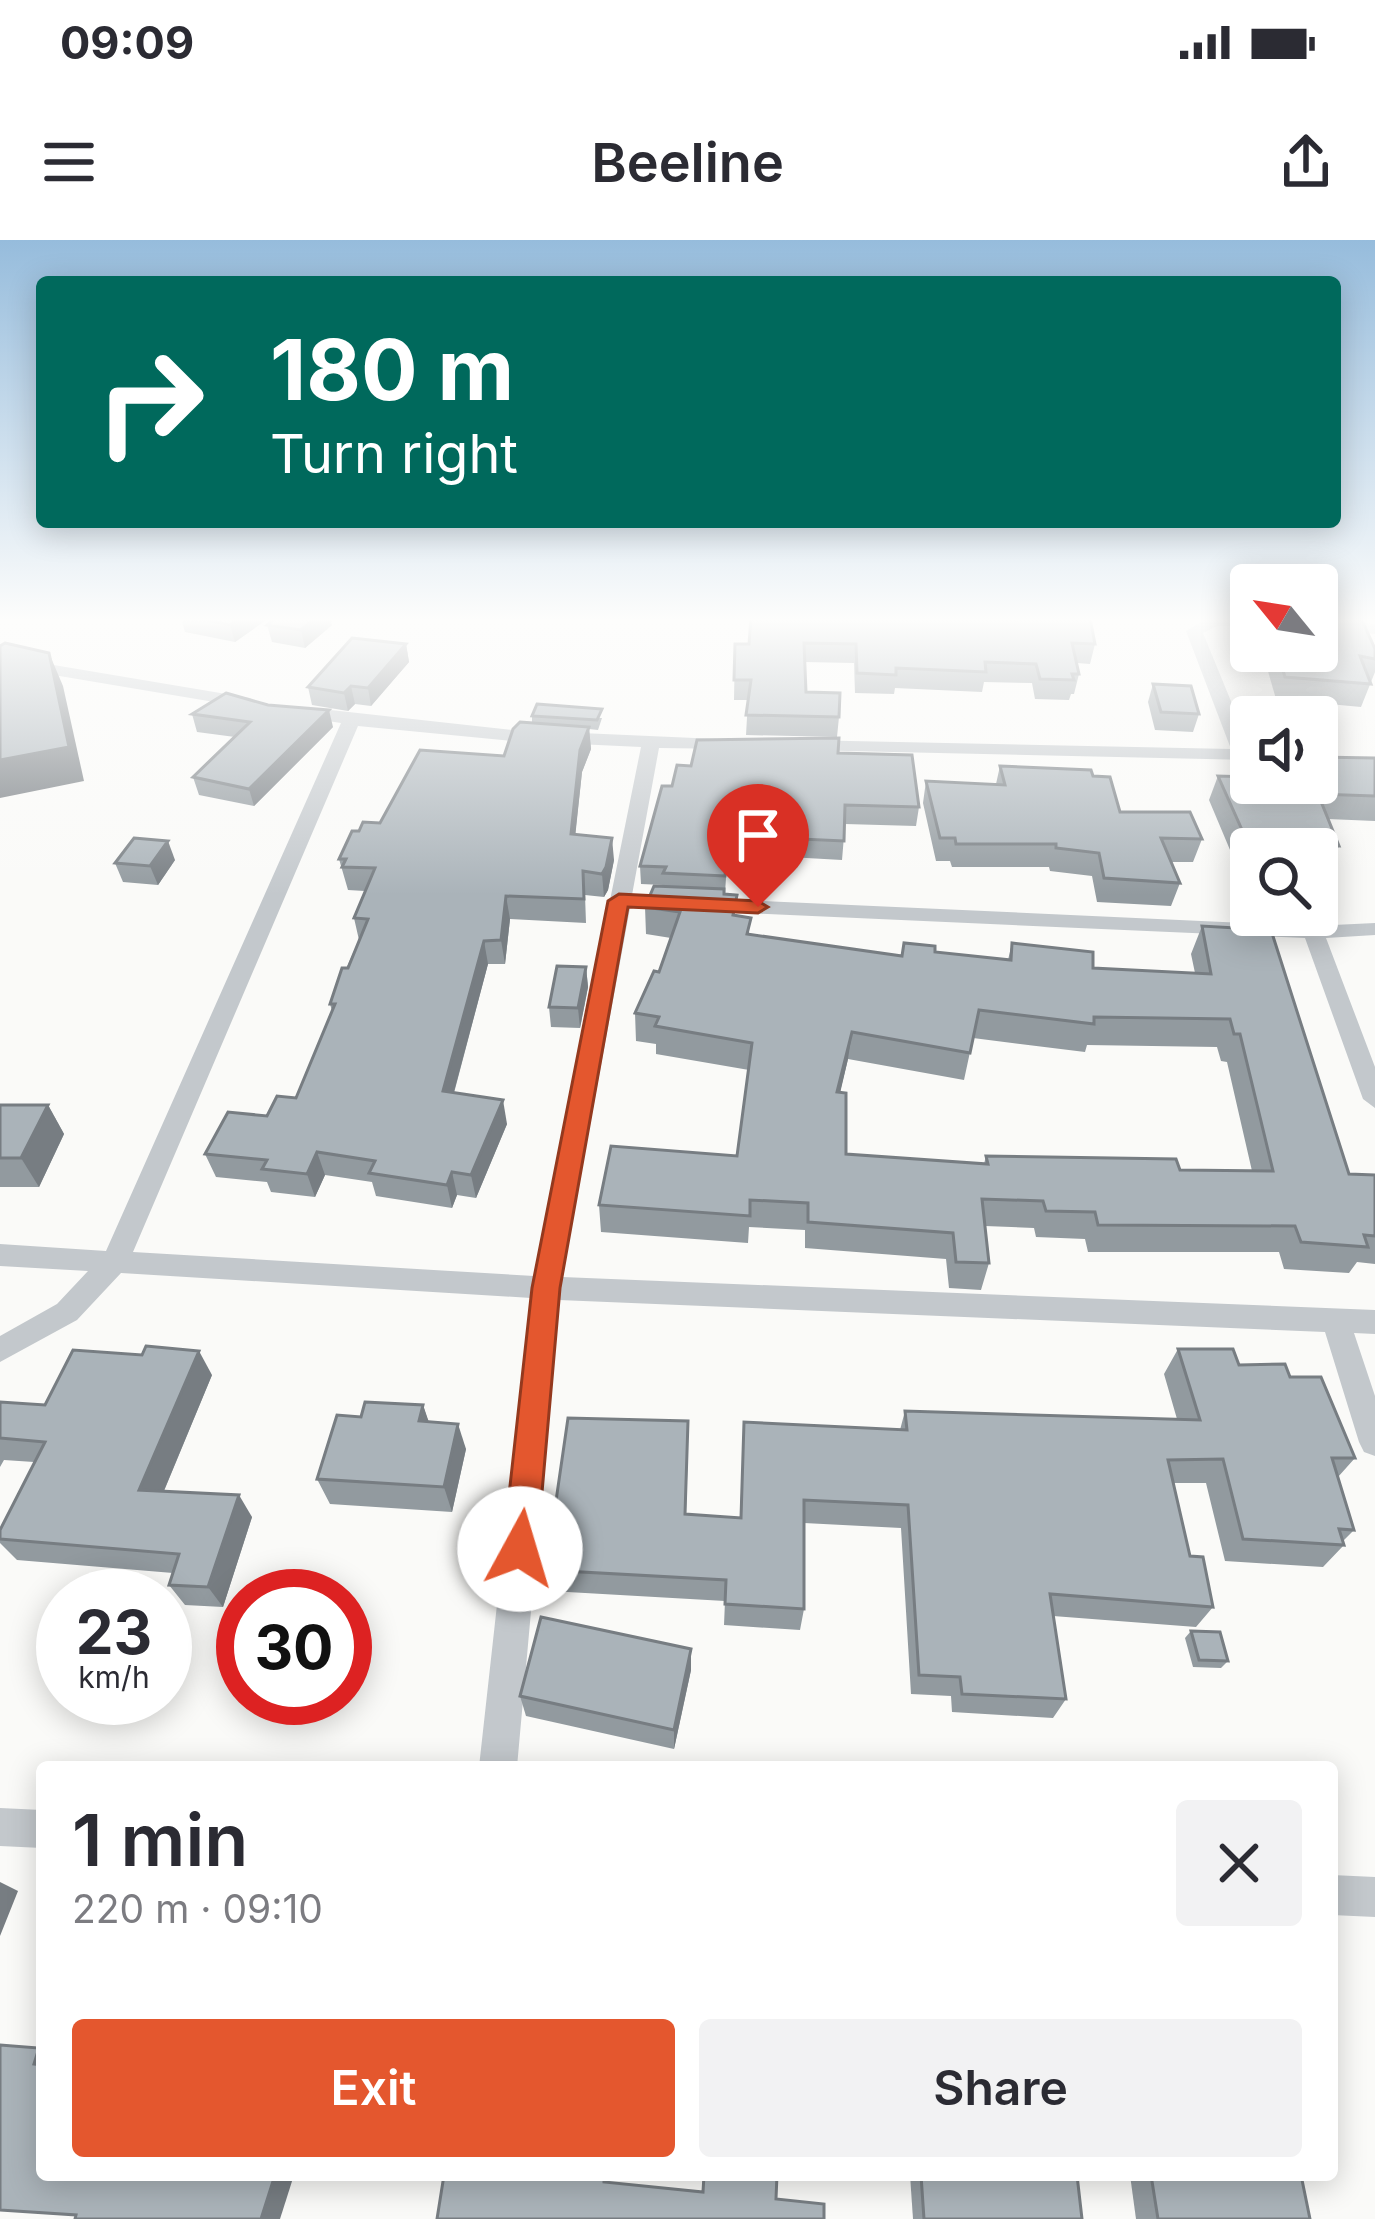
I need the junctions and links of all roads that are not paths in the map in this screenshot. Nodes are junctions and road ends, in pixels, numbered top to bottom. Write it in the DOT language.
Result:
graph roads {
  1 [pos="291,710"];
  2 [pos="351,721"];
  3 [pos="651,742"];
  4 [pos="766,744"];
  5 [pos="788,745"];
  6 [pos="1230,754"];
  7 [pos="619,901"];
  8 [pos="1230,928"];
  9 [pos="1375,929"];
  10 [pos="1338,931"];
  11 [pos="1314,936"];
  12 [pos="1375,1099"];
  13 [pos="0,1255"];
  14 [pos="115,1261"];
  15 [pos="546,1288"];
  16 [pos="1335,1319"];
  17 [pos="1375,1322"];
  18 [pos="0,1349"];
  19 [pos="1375,1442"];
  20 [pos="499,1761"];
  21 [pos="0,1827"];
  22 [pos="36,1829"];
  23 [pos="1338,1895"];
  24 [pos="1375,1897"];
  1 -- 2 [label="street"];
  2 -- 3 [label="street"];
  2 -- 14 [label="street"];
  3 -- 4 [label="street"];
  3 -- 7 [label="street"];
  5 -- 6 [label="street"];
  7 -- 8 [label="street"];
  7 -- 15 [label="street"];
  9 -- 10 [label="street"];
  11 -- 12 [label="street"];
  13 -- 14 [label="street"];
  14 -- 15 [label="street"];
  14 -- 18 [label="street"];
  15 -- 16 [label="street"];
  15 -- 20 [label="street"];
  16 -- 17 [label="street"];
  16 -- 19 [label="street"];
  21 -- 22 [label="street"];
  23 -- 24 [label="street"];
}
